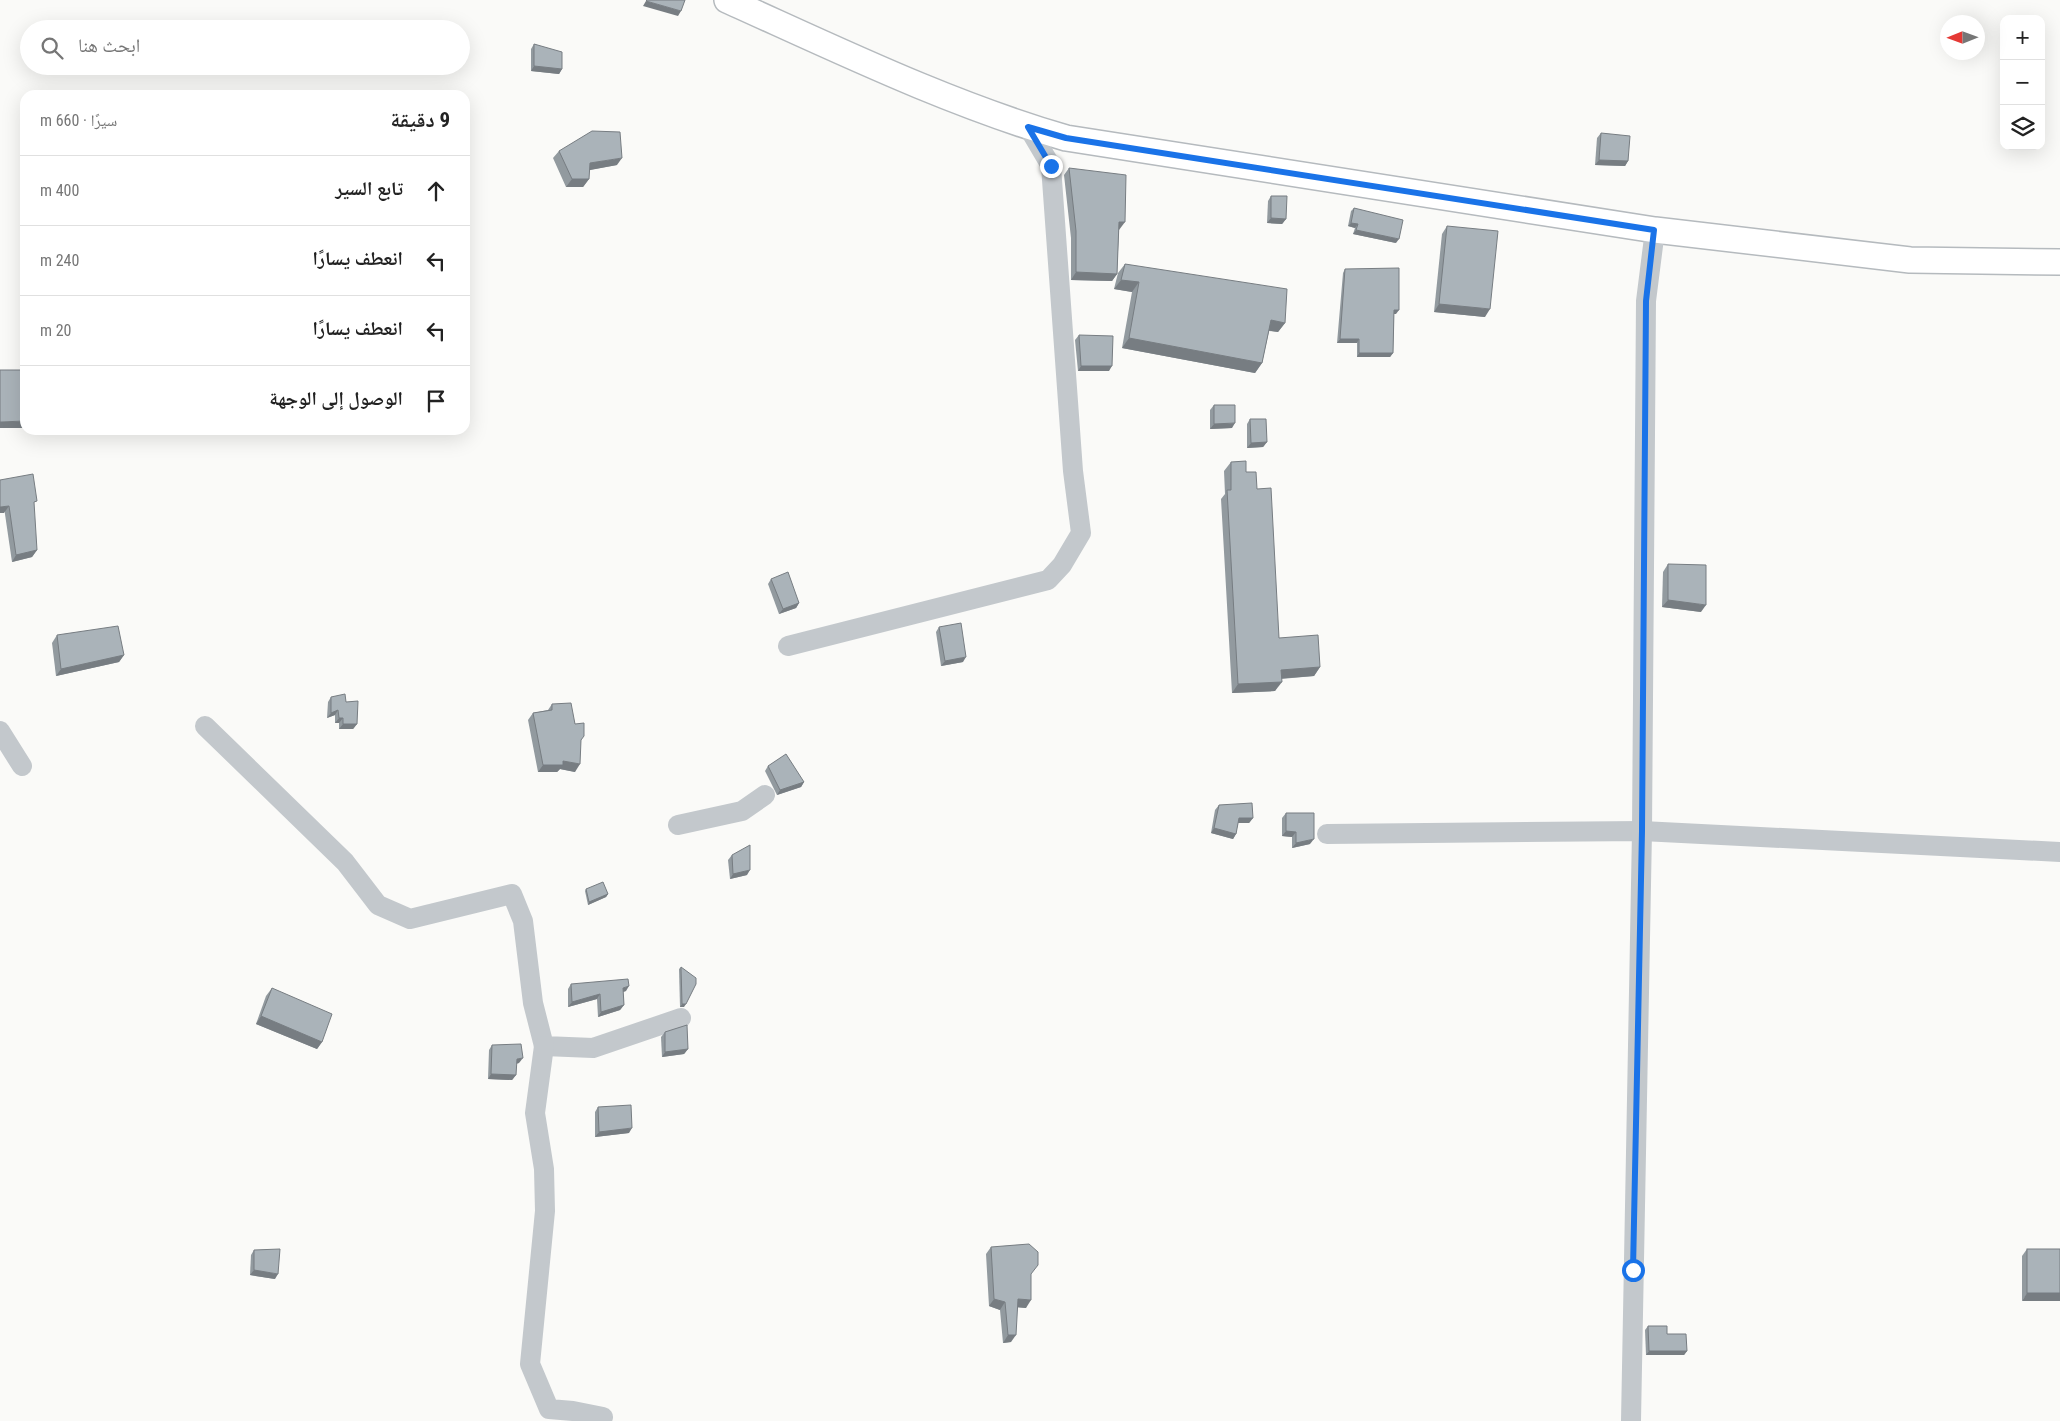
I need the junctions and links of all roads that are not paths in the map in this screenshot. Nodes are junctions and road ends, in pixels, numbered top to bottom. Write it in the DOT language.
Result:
graph roads {
  1 [pos="727,0"];
  2 [pos="1028,127"];
  3 [pos="1654,230"];
  4 [pos="2060,262"];
  5 [pos="788,646"];
  6 [pos="205,726"];
  7 [pos="0,731"];
  8 [pos="22,766"];
  9 [pos="764,795"];
  10 [pos="678,825"];
  11 [pos="1642,831"];
  12 [pos="1327,834"];
  13 [pos="2060,852"];
  14 [pos="681,1018"];
  15 [pos="544,1046"];
  16 [pos="603,1417"];
  17 [pos="1631,1421"];
  1 -- 2 [label="main road"];
  2 -- 3 [label="main road"];
  2 -- 5 [label="street"];
  3 -- 4 [label="main road"];
  3 -- 11 [label="street"];
  6 -- 15 [label="street"];
  7 -- 8 [label="street"];
  9 -- 10 [label="street"];
  11 -- 12 [label="street"];
  11 -- 13 [label="street"];
  11 -- 17 [label="street"];
  14 -- 15 [label="street"];
  15 -- 16 [label="street"];
}
